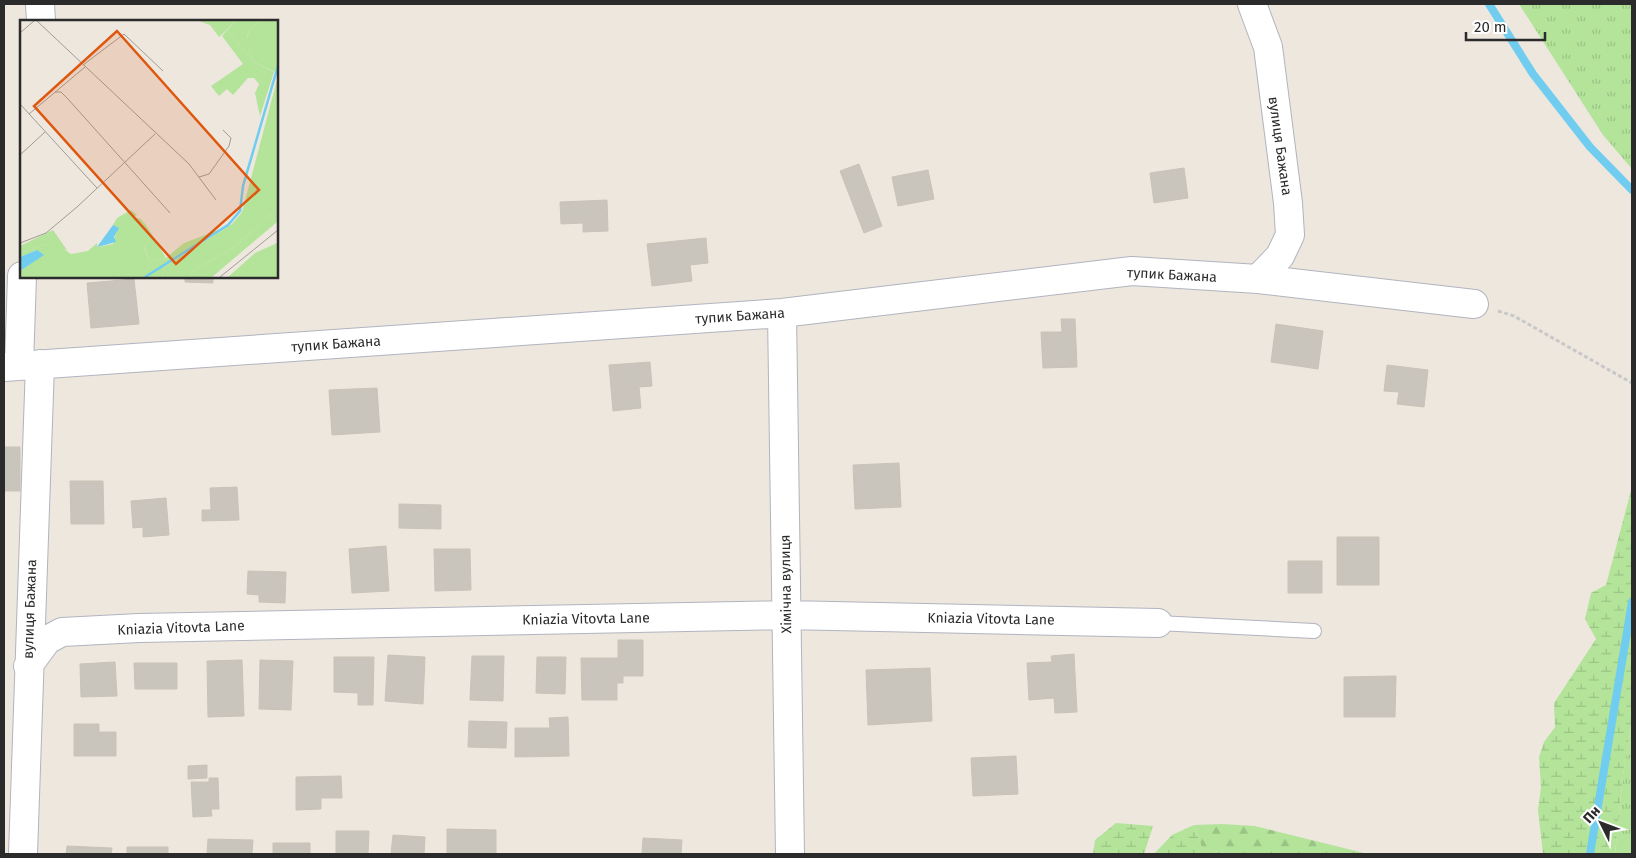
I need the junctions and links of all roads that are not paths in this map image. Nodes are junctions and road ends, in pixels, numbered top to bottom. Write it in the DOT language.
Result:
graph roads {
  1 [pos="40,4"];
  2 [pos="1252,4"];
  3 [pos="41,20"];
  4 [pos="22,278"];
  5 [pos="1258,279"];
  6 [pos="1474,304"];
  7 [pos="782,313"];
  8 [pos="21,365"];
  9 [pos="786,615"];
  10 [pos="1158,623"];
  11 [pos="1314,630"];
  12 [pos="28,666"];
  13 [pos="23,854"];
  14 [pos="790,854"];
  1 -- 3 [label="street"];
  2 -- 5 [label="street, вулиця Бажана"];
  4 -- 8 [label="street, вулиця Бажана"];
  5 -- 6 [label="street, тупик Бажана"];
  5 -- 7 [label="street, тупик Бажана"];
  7 -- 8 [label="street, тупик Бажана"];
  7 -- 9 [label="street, Хімічна вулиця"];
  8 -- 12 [label="street, вулиця Бажана"];
  9 -- 10 [label="street, Kniazia Vitovta Lane"];
  9 -- 12 [label="street, Kniazia Vitovta Lane"];
  9 -- 14 [label="street, Хімічна вулиця"];
  10 -- 11 [label="lane"];
  12 -- 13 [label="street, вулиця Бажана"];
}
